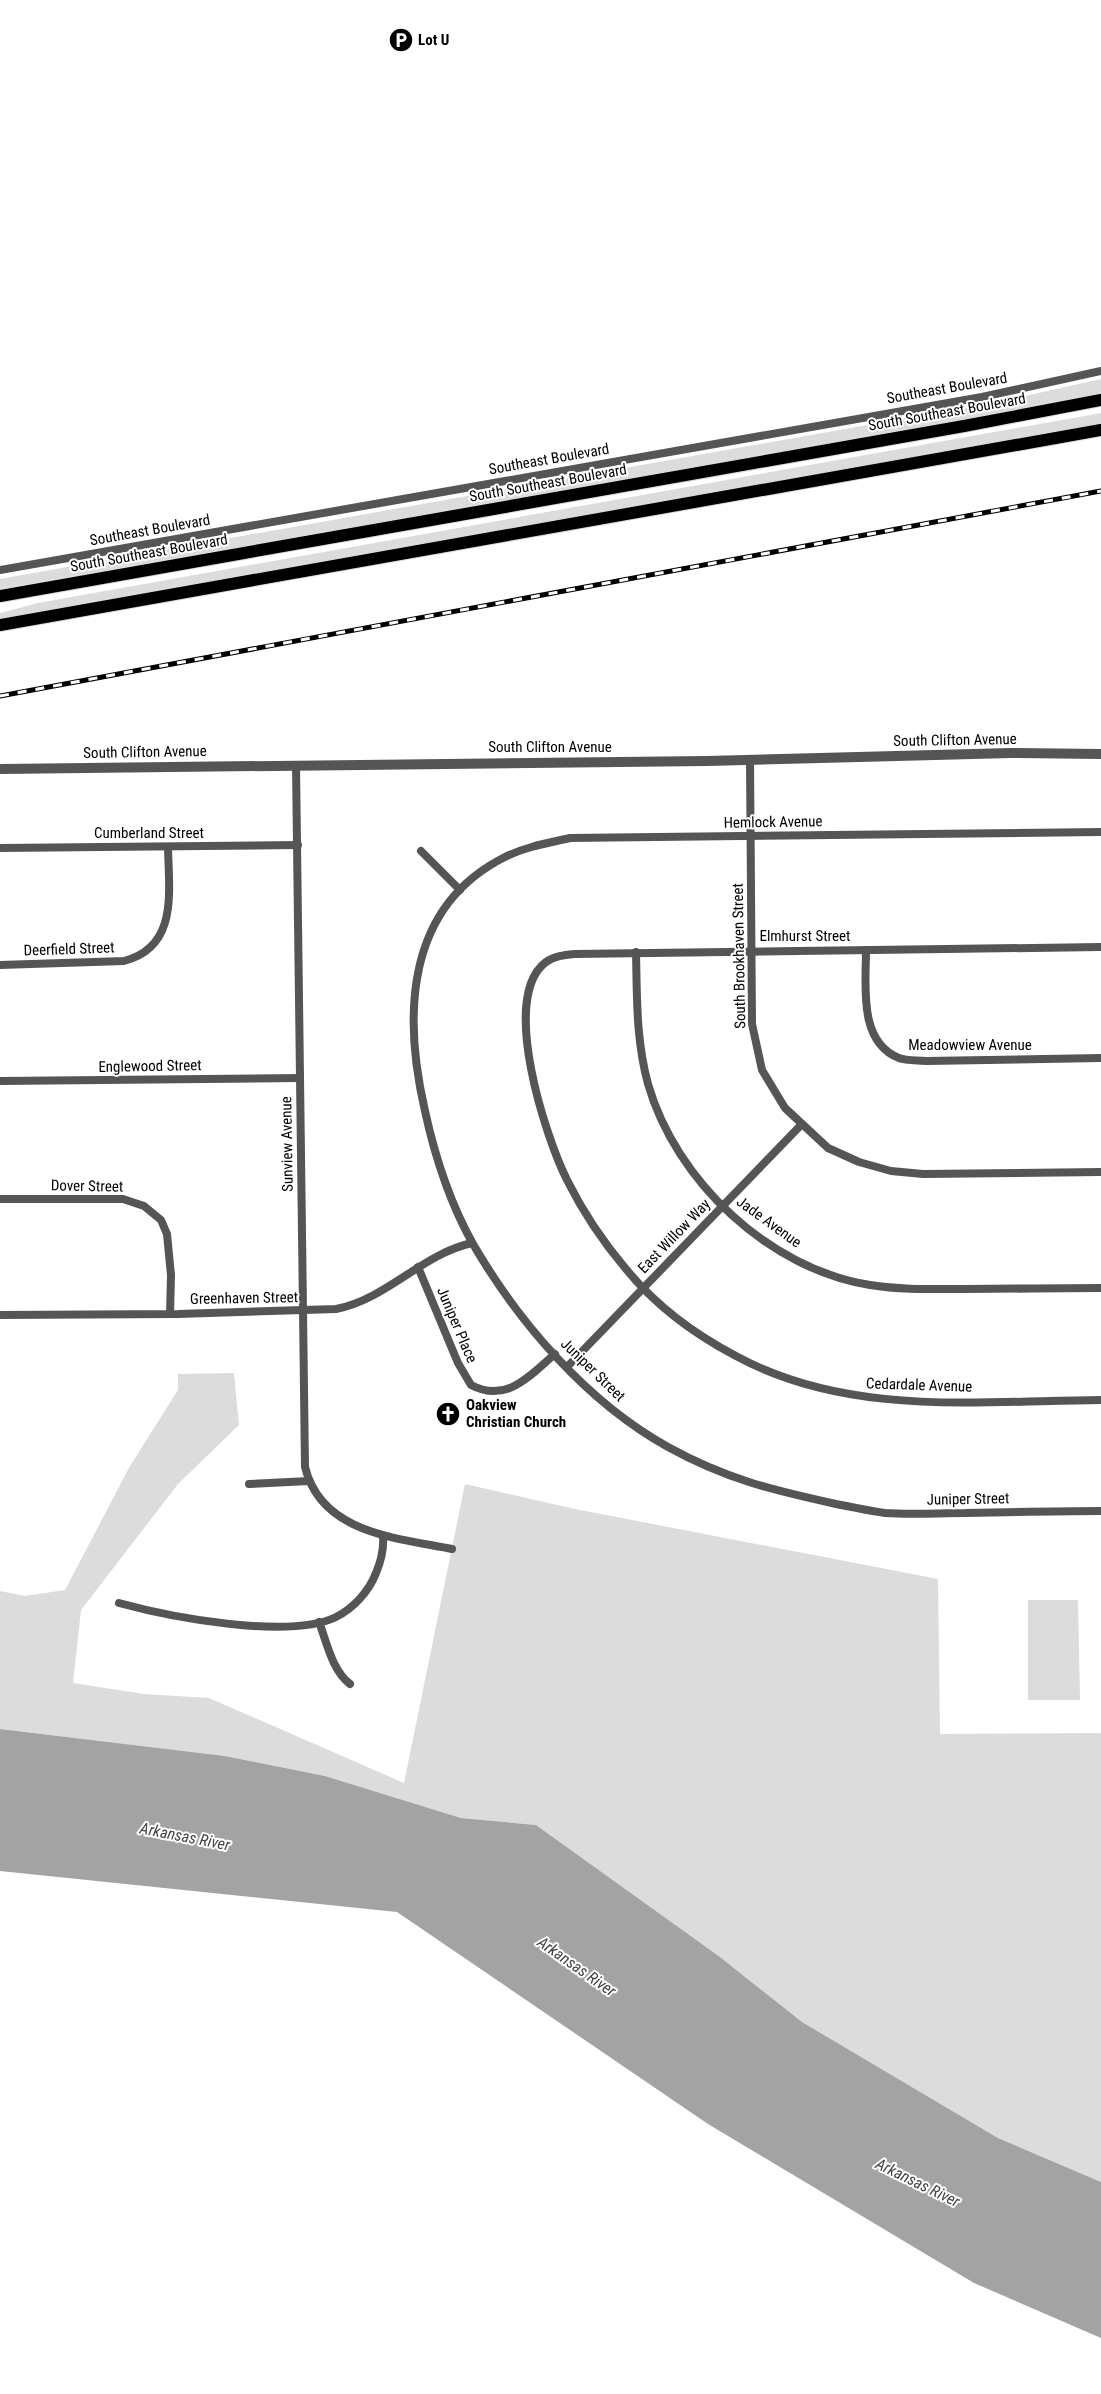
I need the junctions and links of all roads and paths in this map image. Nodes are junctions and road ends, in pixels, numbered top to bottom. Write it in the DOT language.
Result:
graph roads {
  1 [pos="1101,371"];
  2 [pos="1101,400"];
  3 [pos="1101,430"];
  4 [pos="0,570"];
  5 [pos="0,596"];
  6 [pos="0,625"];
  7 [pos="1101,754"];
  8 [pos="750,760"];
  9 [pos="296,765"];
  10 [pos="0,769"];
  11 [pos="1101,832"];
  12 [pos="751,836"];
  13 [pos="298,845"];
  14 [pos="0,848"];
  15 [pos="168,848"];
  16 [pos="421,851"];
  17 [pos="460,890"];
  18 [pos="1101,947"];
  19 [pos="752,950"];
  20 [pos="866,950"];
  21 [pos="636,952"];
  22 [pos="0,965"];
  23 [pos="526,1021"];
  24 [pos="1101,1058"];
  25 [pos="300,1078"];
  26 [pos="0,1081"];
  27 [pos="801,1124"];
  28 [pos="1101,1172"];
  29 [pos="0,1199"];
  30 [pos="723,1206"];
  31 [pos="472,1243"];
  32 [pos="418,1267"];
  33 [pos="643,1288"];
  34 [pos="1101,1288"];
  35 [pos="302,1311"];
  36 [pos="0,1314"];
  37 [pos="170,1314"];
  38 [pos="556,1354"];
  39 [pos="567,1367"];
  40 [pos="1101,1400"];
  41 [pos="309,1481"];
  42 [pos="249,1484"];
  43 [pos="1101,1511"];
  44 [pos="383,1536"];
  45 [pos="452,1549"];
  46 [pos="119,1603"];
  47 [pos="319,1622"];
  48 [pos="350,1684"];
  1 -- 4 [label="street, Southeast Boulevard"];
  2 -- 5 [label="main road, South Southeast Boulevard"];
  3 -- 6 [label="main road"];
  7 -- 8 [label="street, South Clifton Avenue"];
  8 -- 9 [label="street, South Clifton Avenue"];
  8 -- 12 [label="street, South Brookhaven Street"];
  9 -- 10 [label="street, South Clifton Avenue"];
  9 -- 13 [label="street, Sunview Avenue"];
  11 -- 12 [label="street, Hemlock Avenue"];
  12 -- 17 [label="street, Hemlock Avenue"];
  12 -- 19 [label="street, South Brookhaven Street"];
  13 -- 15 [label="street, Cumberland Street"];
  13 -- 25 [label="street, Sunview Avenue"];
  14 -- 15 [label="street, Cumberland Street"];
  15 -- 22 [label="street, Deerfield Street"];
  16 -- 17 [label="street"];
  17 -- 31 [label="street, Juniper Street"];
  18 -- 20 [label="street, Elmhurst Street"];
  19 -- 20 [label="street, Elmhurst Street"];
  19 -- 21 [label="street, Elmhurst Street"];
  19 -- 27 [label="street, South Brookhaven Street"];
  20 -- 24 [label="street, Meadowview Avenue"];
  21 -- 23 [label="street, Elmhurst Street"];
  21 -- 30 [label="street, Jade Avenue"];
  23 -- 33 [label="street, Cedardale Avenue"];
  25 -- 26 [label="street, Englewood Street"];
  25 -- 35 [label="street, Sunview Avenue"];
  27 -- 28 [label="street, South Brookhaven Street"];
  27 -- 30 [label="street, East Willow Way"];
  29 -- 37 [label="street, Dover Street"];
  30 -- 33 [label="street, East Willow Way"];
  30 -- 34 [label="street, Jade Avenue"];
  31 -- 32 [label="street, Greenhaven Street"];
  31 -- 38 [label="street, Juniper Street"];
  32 -- 35 [label="street, Greenhaven Street"];
  32 -- 38 [label="street, Juniper Place"];
  33 -- 39 [label="street, East Willow Way"];
  33 -- 40 [label="street, Cedardale Avenue"];
  35 -- 37 [label="street, Greenhaven Street"];
  35 -- 41 [label="street, Sunview Avenue"];
  36 -- 37 [label="street, Greenhaven Street"];
  38 -- 39 [label="street, Juniper Street"];
  39 -- 43 [label="street, Juniper Street"];
  41 -- 42 [label="street"];
  41 -- 44 [label="street, Sunview Avenue"];
  44 -- 45 [label="street, Sunview Avenue"];
  44 -- 47 [label="street"];
  46 -- 47 [label="street"];
  47 -- 48 [label="street"];
}
